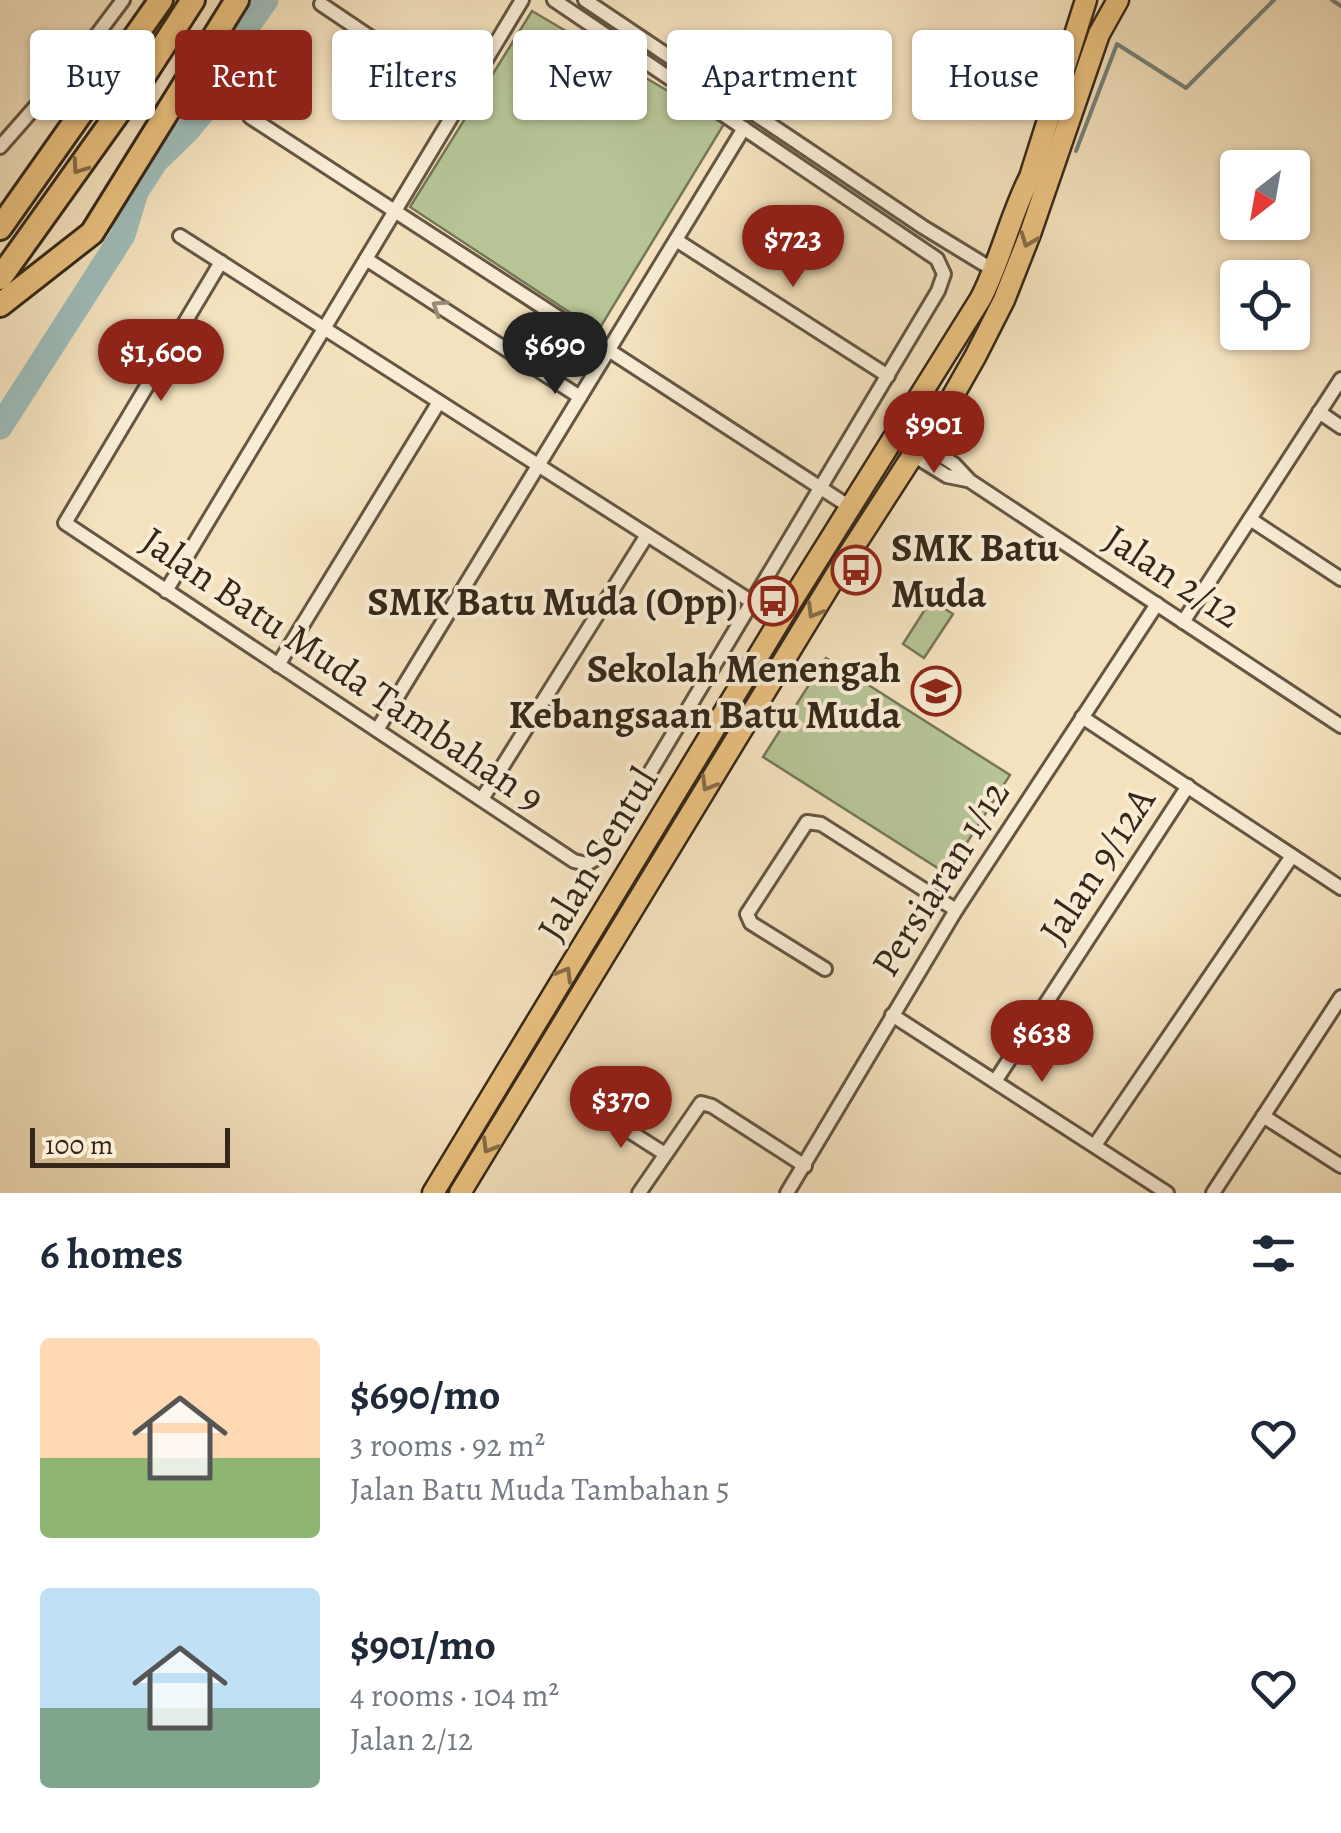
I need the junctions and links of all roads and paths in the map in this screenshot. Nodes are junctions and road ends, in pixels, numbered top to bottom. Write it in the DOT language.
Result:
graph roads {
  1 [pos="123,0"];
  2 [pos="161,0"];
  3 [pos="194,0"];
  4 [pos="238,0"];
  5 [pos="522,0"];
  6 [pos="554,0"];
  7 [pos="585,0"];
  8 [pos="1086,0"];
  9 [pos="1105,0"];
  10 [pos="1118,0"];
  11 [pos="321,4"];
  12 [pos="359,30"];
  13 [pos="1099,34"];
  14 [pos="493,48"];
  15 [pos="255,120"];
  16 [pos="450,120"];
  17 [pos="744,128"];
  18 [pos="0,147"];
  19 [pos="395,211"];
  20 [pos="0,228"];
  21 [pos="180,236"];
  22 [pos="676,240"];
  23 [pos="366,259"];
  24 [pos="221,262"];
  25 [pos="995,271"];
  26 [pos="0,278"];
  27 [pos="0,305"];
  28 [pos="324,328"];
  29 [pos="609,350"];
  30 [pos="888,376"];
  31 [pos="1341,379"];
  32 [pos="580,397"];
  33 [pos="439,402"];
  34 [pos="1319,412"];
  35 [pos="908,413"];
  36 [pos="1341,426"];
  37 [pos="915,447"];
  38 [pos="883,453"];
  39 [pos="538,466"];
  40 [pos="820,488"];
  41 [pos="889,493"];
  42 [pos="850,507"];
  43 [pos="1250,520"];
  44 [pos="647,535"];
  45 [pos="851,551"];
  46 [pos="1341,579"];
  47 [pos="166,591"];
  48 [pos="752,602"];
  49 [pos="1157,604"];
  50 [pos="1183,622"];
  51 [pos="278,664"];
  52 [pos="1082,717"];
  53 [pos="1341,726"];
  54 [pos="377,730"];
  55 [pos="1188,786"];
  56 [pos="482,799"];
  57 [pos="1292,856"];
  58 [pos="1341,888"];
  59 [pos="956,910"];
  60 [pos="824,969"];
  61 [pos="1341,998"];
  62 [pos="892,1015"];
  63 [pos="996,1080"];
  64 [pos="599,1112"];
  65 [pos="1264,1116"];
  66 [pos="1096,1145"];
  67 [pos="665,1154"];
  68 [pos="805,1166"];
  69 [pos="1341,1166"];
  70 [pos="433,1193"];
  71 [pos="460,1193"];
  72 [pos="640,1193"];
  73 [pos="787,1193"];
  74 [pos="1167,1193"];
  75 [pos="1213,1193"];
  1 -- 18 [label="street"];
  2 -- 20 [label="highway"];
  3 -- 26 [label="highway, one-way"];
  4 -- 27 [label="highway"];
  5 -- 14 [label="street"];
  6 -- 17 [label="street"];
  7 -- 25 [label="street"];
  8 -- 25 [label="main road"];
  9 -- 13 [label="main road"];
  10 -- 13 [label="main road"];
  11 -- 12 [label="street"];
  13 -- 37 [label="main road, Jalan Sentul, one-way"];
  15 -- 19 [label="street"];
  16 -- 19 [label="street"];
  17 -- 22 [label="street"];
  17 -- 30 [label="street"];
  19 -- 23 [label="street"];
  19 -- 29 [label="street"];
  21 -- 24 [label="street"];
  22 -- 29 [label="street"];
  22 -- 30 [label="street"];
  23 -- 28 [label="street"];
  32 -- 23 [label="street, one-way"];
  24 -- 28 [label="street"];
  24 -- 47 [label="street, Jalan Batu Muda Tambahan 9"];
  25 -- 35 [label="main road"];
  28 -- 33 [label="street"];
  28 -- 47 [label="street"];
  29 -- 32 [label="street"];
  29 -- 40 [label="street"];
  30 -- 40 [label="street"];
  31 -- 34 [label="street"];
  32 -- 39 [label="street"];
  33 -- 39 [label="street"];
  33 -- 51 [label="street"];
  34 -- 36 [label="street"];
  34 -- 43 [label="street"];
  35 -- 37 [label="main road"];
  35 -- 38 [label="main road"];
  37 -- 38 [label="main road"];
  37 -- 41 [label="main road, Jalan Sentul"];
  37 -- 49 [label="street, Jalan 2/12"];
  38 -- 42 [label="main road, Jalan Sentul"];
  39 -- 44 [label="street"];
  39 -- 54 [label="street"];
  40 -- 42 [label="street"];
  40 -- 48 [label="street"];
  41 -- 42 [label="main road"];
  41 -- 45 [label="main road, Jalan Sentul"];
  42 -- 45 [label="main road"];
  70 -- 42 [label="main road, Jalan Sentul, one-way"];
  43 -- 46 [label="street"];
  43 -- 50 [label="street"];
  44 -- 48 [label="street"];
  44 -- 56 [label="street"];
  45 -- 71 [label="main road, Jalan Sentul, one-way"];
  47 -- 51 [label="street, Jalan Batu Muda Tambahan 9"];
  48 -- 56 [label="street, Jalan Batu Muda Tambahan 9"];
  49 -- 50 [label="street, Jalan 2/12"];
  49 -- 52 [label="street, Persiaran 1/12"];
  50 -- 53 [label="street, Jalan 2/12"];
  51 -- 54 [label="street, Jalan Batu Muda Tambahan 9"];
  52 -- 55 [label="street"];
  52 -- 59 [label="street, Persiaran 1/12"];
  54 -- 56 [label="street, Jalan Batu Muda Tambahan 9"];
  55 -- 57 [label="street"];
  55 -- 63 [label="street, Jalan 9/12A"];
  57 -- 58 [label="street"];
  57 -- 66 [label="street"];
  59 -- 60 [label="street"];
  59 -- 62 [label="street, Persiaran 1/12"];
  61 -- 65 [label="street"];
  62 -- 63 [label="street"];
  62 -- 68 [label="street, Persiaran 1/12"];
  63 -- 66 [label="street"];
  64 -- 67 [label="street"];
  65 -- 69 [label="street"];
  65 -- 75 [label="street"];
  66 -- 74 [label="street"];
  67 -- 68 [label="street"];
  67 -- 72 [label="street"];
  68 -- 73 [label="street, Persiaran 1/12"];
}
